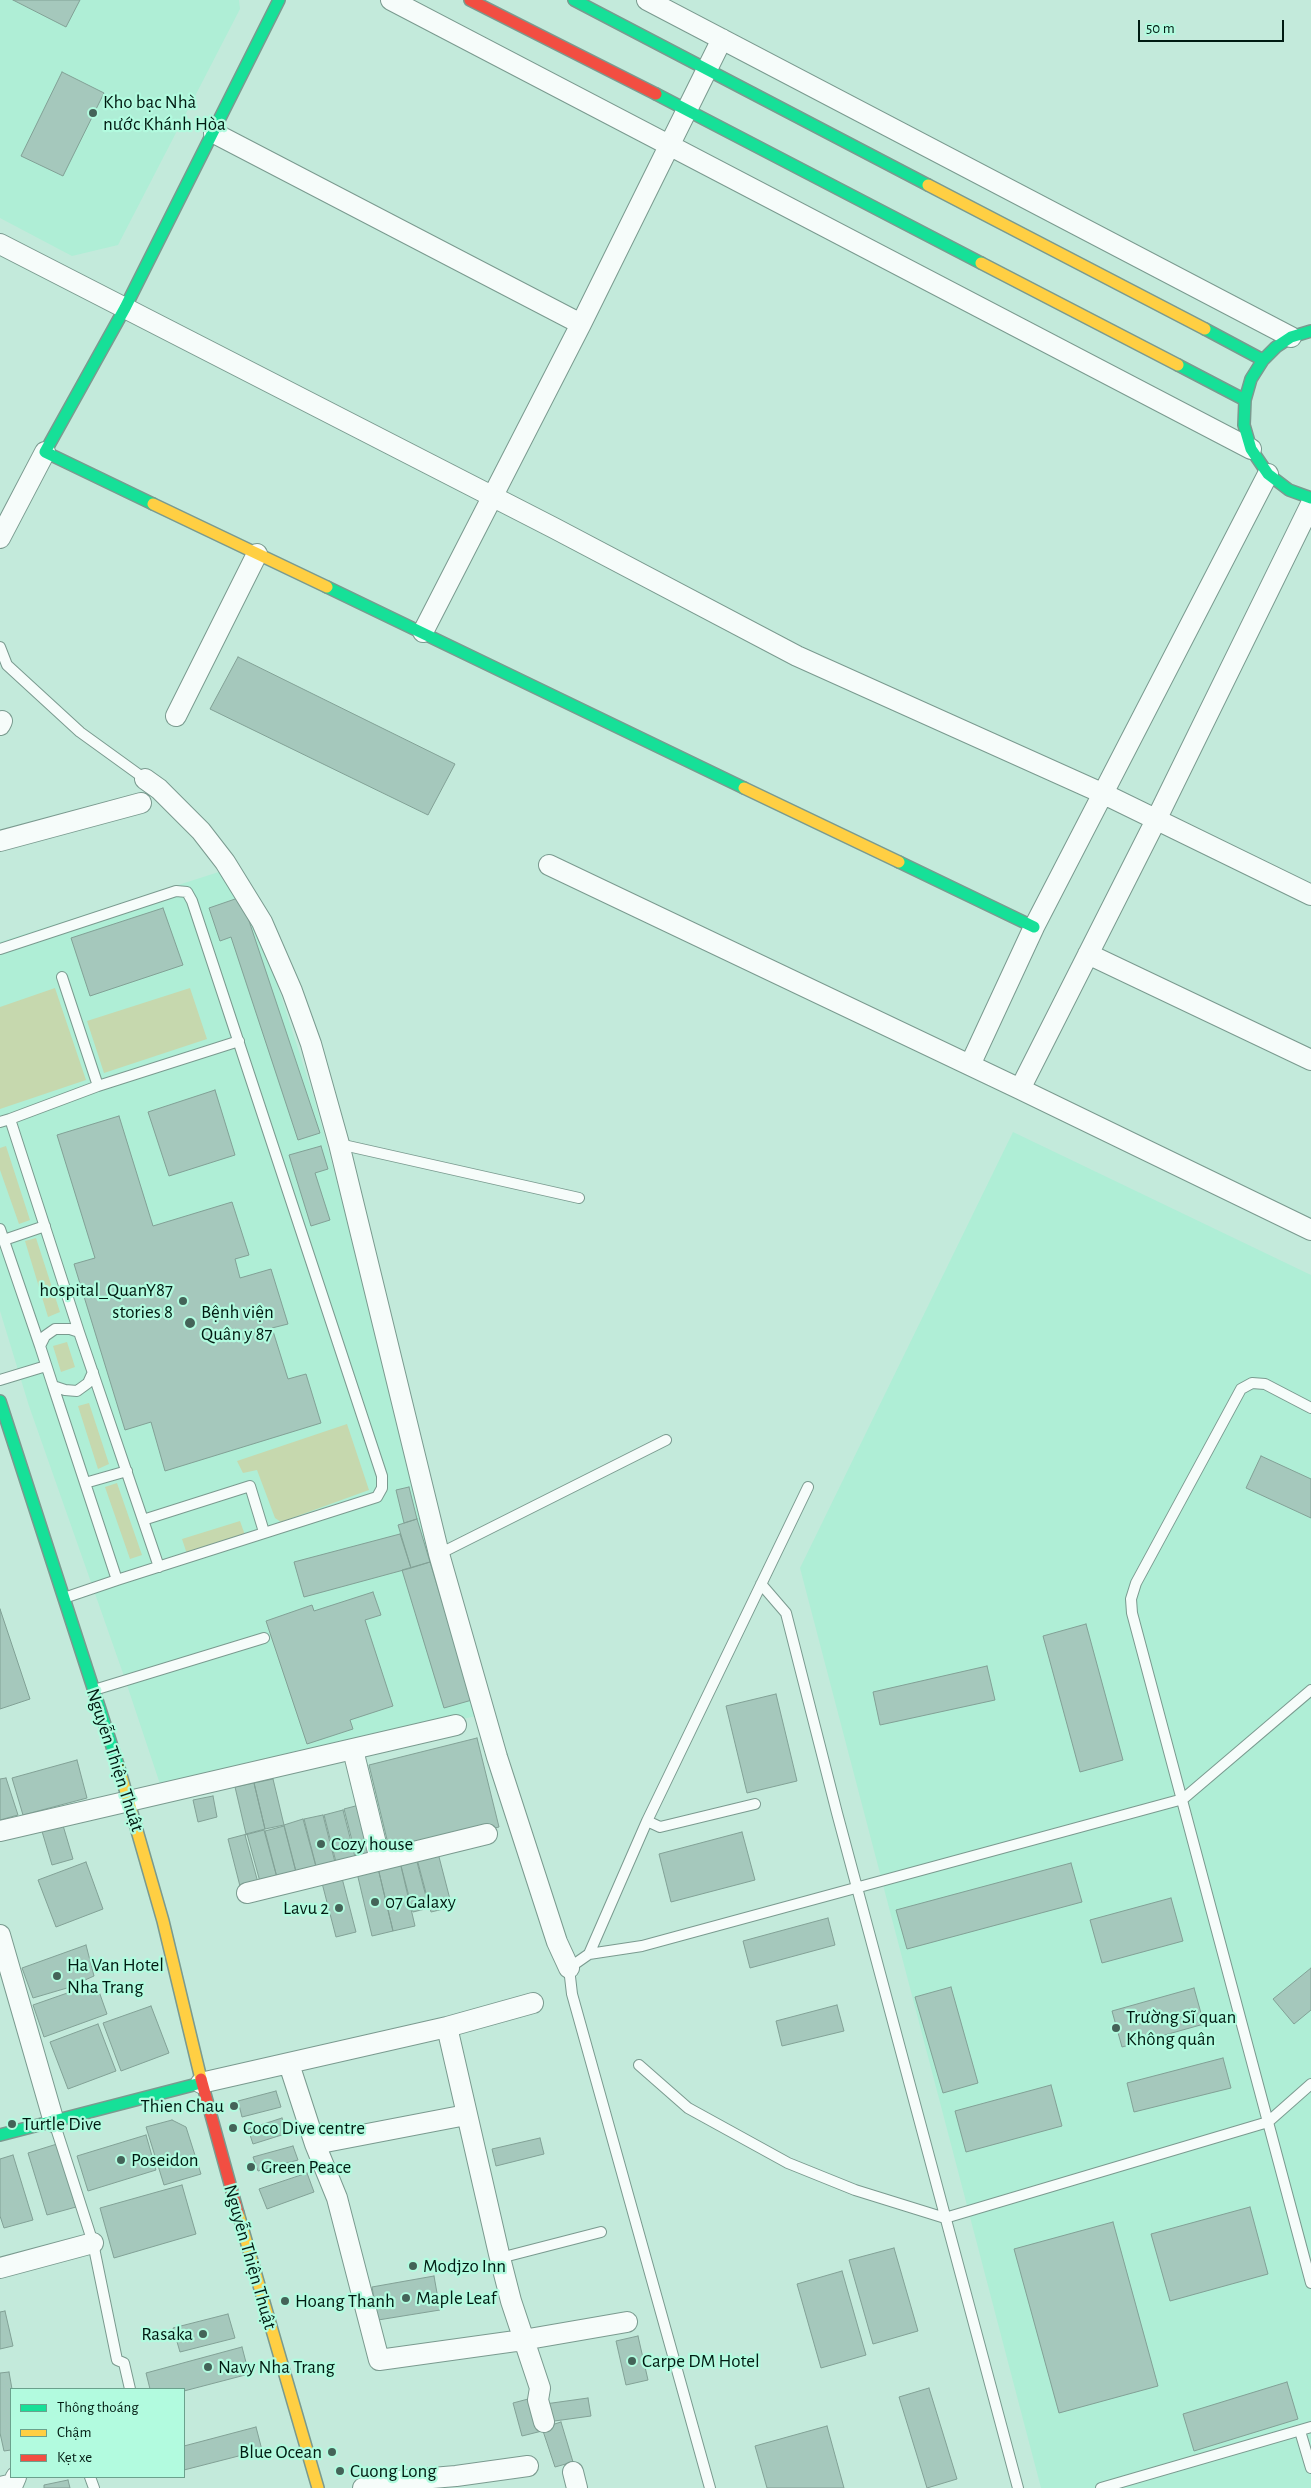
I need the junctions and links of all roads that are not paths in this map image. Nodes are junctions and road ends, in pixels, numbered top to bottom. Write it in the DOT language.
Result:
graph roads {
  1 [pos="279,0"];
  2 [pos="391,0"];
  3 [pos="470,0"];
  4 [pos="574,0"];
  5 [pos="647,0"];
  6 [pos="722,39"];
  7 [pos="707,68"];
  8 [pos="688,110"];
  9 [pos="214,133"];
  10 [pos="670,144"];
  11 [pos="0,244"];
  12 [pos="125,308"];
  13 [pos="581,324"];
  14 [pos="1311,331"];
  15 [pos="1291,337"];
  16 [pos="1263,360"];
  17 [pos="1245,400"];
  18 [pos="1251,449"];
  19 [pos="45,452"];
  20 [pos="1268,474"];
  21 [pos="493,497"];
  22 [pos="1311,498"];
  23 [pos="1311,504"];
  24 [pos="0,538"];
  25 [pos="257,554"];
  26 [pos="423,632"];
  27 [pos="0,647"];
  28 [pos="176,716"];
  29 [pos="145,779"];
  30 [pos="1104,794"];
  31 [pos="141,803"];
  32 [pos="1156,820"];
  33 [pos="0,841"];
  34 [pos="549,865"];
  35 [pos="1311,895"];
  36 [pos="1034,926"];
  37 [pos="0,949"];
  38 [pos="1088,954"];
  39 [pos="62,977"];
  40 [pos="239,1041"];
  41 [pos="1311,1060"];
  42 [pos="970,1065"];
  43 [pos="98,1086"];
  44 [pos="1020,1089"];
  45 [pos="10,1119"];
  46 [pos="0,1122"];
  47 [pos="339,1144"];
  48 [pos="578,1198"];
  49 [pos="45,1226"];
  50 [pos="0,1229"];
  51 [pos="1311,1230"];
  52 [pos="4,1240"];
  53 [pos="79,1332"];
  54 [pos="40,1346"];
  55 [pos="46,1366"];
  56 [pos="93,1372"];
  57 [pos="0,1380"];
  58 [pos="53,1386"];
  59 [pos="0,1401"];
  60 [pos="1311,1408"];
  61 [pos="666,1440"];
  62 [pos="14,1442"];
  63 [pos="0,1447"];
  64 [pos="126,1471"];
  65 [pos="85,1483"];
  66 [pos="808,1487"];
  67 [pos="143,1520"];
  68 [pos="264,1532"];
  69 [pos="439,1554"];
  70 [pos="159,1566"];
  71 [pos="117,1580"];
  72 [pos="761,1584"];
  73 [pos="63,1598"];
  74 [pos="264,1638"];
  75 [pos="93,1690"];
  76 [pos="1311,1690"];
  77 [pos="456,1725"];
  78 [pos="353,1750"];
  79 [pos="1183,1799"];
  80 [pos="130,1802"];
  81 [pos="755,1804"];
  82 [pos="648,1821"];
  83 [pos="0,1831"];
  84 [pos="487,1834"];
  85 [pos="380,1860"];
  86 [pos="858,1889"];
  87 [pos="247,1894"];
  88 [pos="0,1936"];
  89 [pos="589,1954"];
  90 [pos="569,1968"];
  91 [pos="533,2003"];
  92 [pos="447,2027"];
  93 [pos="289,2064"];
  94 [pos="639,2065"];
  95 [pos="202,2083"];
  96 [pos="1311,2084"];
  97 [pos="466,2115"];
  98 [pos="54,2122"];
  99 [pos="1268,2122"];
  100 [pos="0,2136"];
  101 [pos="315,2144"];
  102 [pos="945,2218"];
  103 [pos="601,2232"];
  104 [pos="92,2244"];
  105 [pos="500,2258"];
  106 [pos="0,2268"];
  107 [pos="1311,2283"];
  108 [pos="627,2322"];
  109 [pos="523,2340"];
  110 [pos="130,2388"];
  111 [pos="544,2422"];
  112 [pos="1311,2428"];
  113 [pos="1300,2431"];
  114 [pos="528,2466"];
  115 [pos="1311,2468"];
  116 [pos="318,2488"];
  117 [pos="363,2488"];
  118 [pos="710,2488"];
  119 [pos="1018,2488"];
  120 [pos="1101,2488"];
  1 -- 9 [label="street"];
  2 -- 10 [label="street"];
  3 -- 8 [label="street"];
  4 -- 7 [label="street"];
  5 -- 6 [label="street"];
  6 -- 7 [label="street"];
  6 -- 15 [label="street"];
  7 -- 8 [label="street"];
  7 -- 16 [label="street"];
  8 -- 10 [label="street"];
  8 -- 17 [label="street"];
  9 -- 12 [label="street"];
  9 -- 13 [label="street"];
  10 -- 13 [label="street"];
  10 -- 18 [label="street"];
  11 -- 12 [label="street"];
  12 -- 19 [label="street"];
  12 -- 21 [label="street"];
  13 -- 21 [label="street"];
  14 -- 15 [label="street"];
  15 -- 16 [label="street"];
  16 -- 17 [label="street"];
  17 -- 18 [label="street"];
  18 -- 20 [label="street"];
  19 -- 24 [label="street"];
  19 -- 25 [label="street"];
  20 -- 22 [label="street"];
  20 -- 30 [label="street"];
  21 -- 26 [label="street"];
  21 -- 30 [label="street"];
  23 -- 32 [label="street"];
  25 -- 26 [label="street"];
  25 -- 28 [label="street"];
  26 -- 36 [label="street"];
  27 -- 29 [label="lane"];
  29 -- 47 [label="street"];
  30 -- 32 [label="street"];
  30 -- 36 [label="street"];
  31 -- 33 [label="street"];
  32 -- 35 [label="street"];
  32 -- 38 [label="street"];
  34 -- 42 [label="street"];
  36 -- 42 [label="street"];
  37 -- 40 [label="lane"];
  38 -- 41 [label="street"];
  38 -- 44 [label="street"];
  39 -- 43 [label="lane"];
  40 -- 43 [label="lane"];
  40 -- 68 [label="lane"];
  42 -- 44 [label="street"];
  43 -- 45 [label="lane"];
  44 -- 51 [label="street"];
  45 -- 46 [label="lane"];
  45 -- 49 [label="lane"];
  47 -- 48 [label="lane"];
  47 -- 69 [label="street"];
  49 -- 52 [label="lane"];
  49 -- 53 [label="lane"];
  50 -- 52 [label="lane"];
  52 -- 54 [label="lane"];
  53 -- 54 [label="lane"];
  53 -- 56 [label="lane"];
  54 -- 55 [label="lane"];
  55 -- 57 [label="lane"];
  55 -- 58 [label="lane"];
  56 -- 58 [label="lane"];
  56 -- 64 [label="lane"];
  58 -- 65 [label="lane"];
  59 -- 62 [label="street, Nguyễn Thiện Thuật"];
  60 -- 79 [label="lane"];
  61 -- 69 [label="lane"];
  62 -- 63 [label="street"];
  62 -- 73 [label="street, Nguyễn Thiện Thuật"];
  64 -- 65 [label="lane"];
  64 -- 67 [label="lane"];
  65 -- 71 [label="lane"];
  66 -- 72 [label="lane"];
  67 -- 68 [label="lane"];
  67 -- 70 [label="lane"];
  68 -- 70 [label="lane"];
  69 -- 90 [label="street"];
  70 -- 71 [label="lane"];
  71 -- 73 [label="lane"];
  72 -- 82 [label="lane"];
  72 -- 86 [label="lane"];
  73 -- 75 [label="street, Nguyễn Thiện Thuật"];
  74 -- 75 [label="lane"];
  75 -- 80 [label="street, Nguyễn Thiện Thuật"];
  76 -- 79 [label="lane"];
  77 -- 78 [label="street"];
  78 -- 80 [label="street"];
  78 -- 85 [label="street"];
  79 -- 86 [label="lane"];
  79 -- 99 [label="lane"];
  80 -- 83 [label="street"];
  80 -- 95 [label="street, Nguyễn Thiện Thuật"];
  81 -- 82 [label="lane"];
  82 -- 89 [label="lane"];
  84 -- 85 [label="street"];
  85 -- 87 [label="street"];
  86 -- 89 [label="lane"];
  86 -- 102 [label="lane"];
  88 -- 98 [label="street"];
  89 -- 90 [label="lane"];
  90 -- 118 [label="lane"];
  91 -- 92 [label="street"];
  92 -- 93 [label="street"];
  92 -- 97 [label="street"];
  93 -- 95 [label="street"];
  93 -- 101 [label="street"];
  94 -- 102 [label="lane"];
  95 -- 98 [label="street"];
  95 -- 116 [label="street, Nguyễn Thiện Thuật"];
  96 -- 99 [label="lane"];
  97 -- 101 [label="street"];
  97 -- 105 [label="street"];
  98 -- 100 [label="street"];
  98 -- 104 [label="lane"];
  99 -- 102 [label="lane"];
  99 -- 107 [label="lane"];
  101 -- 109 [label="street"];
  102 -- 119 [label="lane"];
  103 -- 105 [label="lane"];
  104 -- 106 [label="street"];
  104 -- 110 [label="lane"];
  105 -- 109 [label="street"];
  108 -- 109 [label="street"];
  109 -- 111 [label="street"];
  112 -- 113 [label="lane"];
  113 -- 115 [label="lane"];
  113 -- 120 [label="lane"];
  114 -- 117 [label="street"];
}
